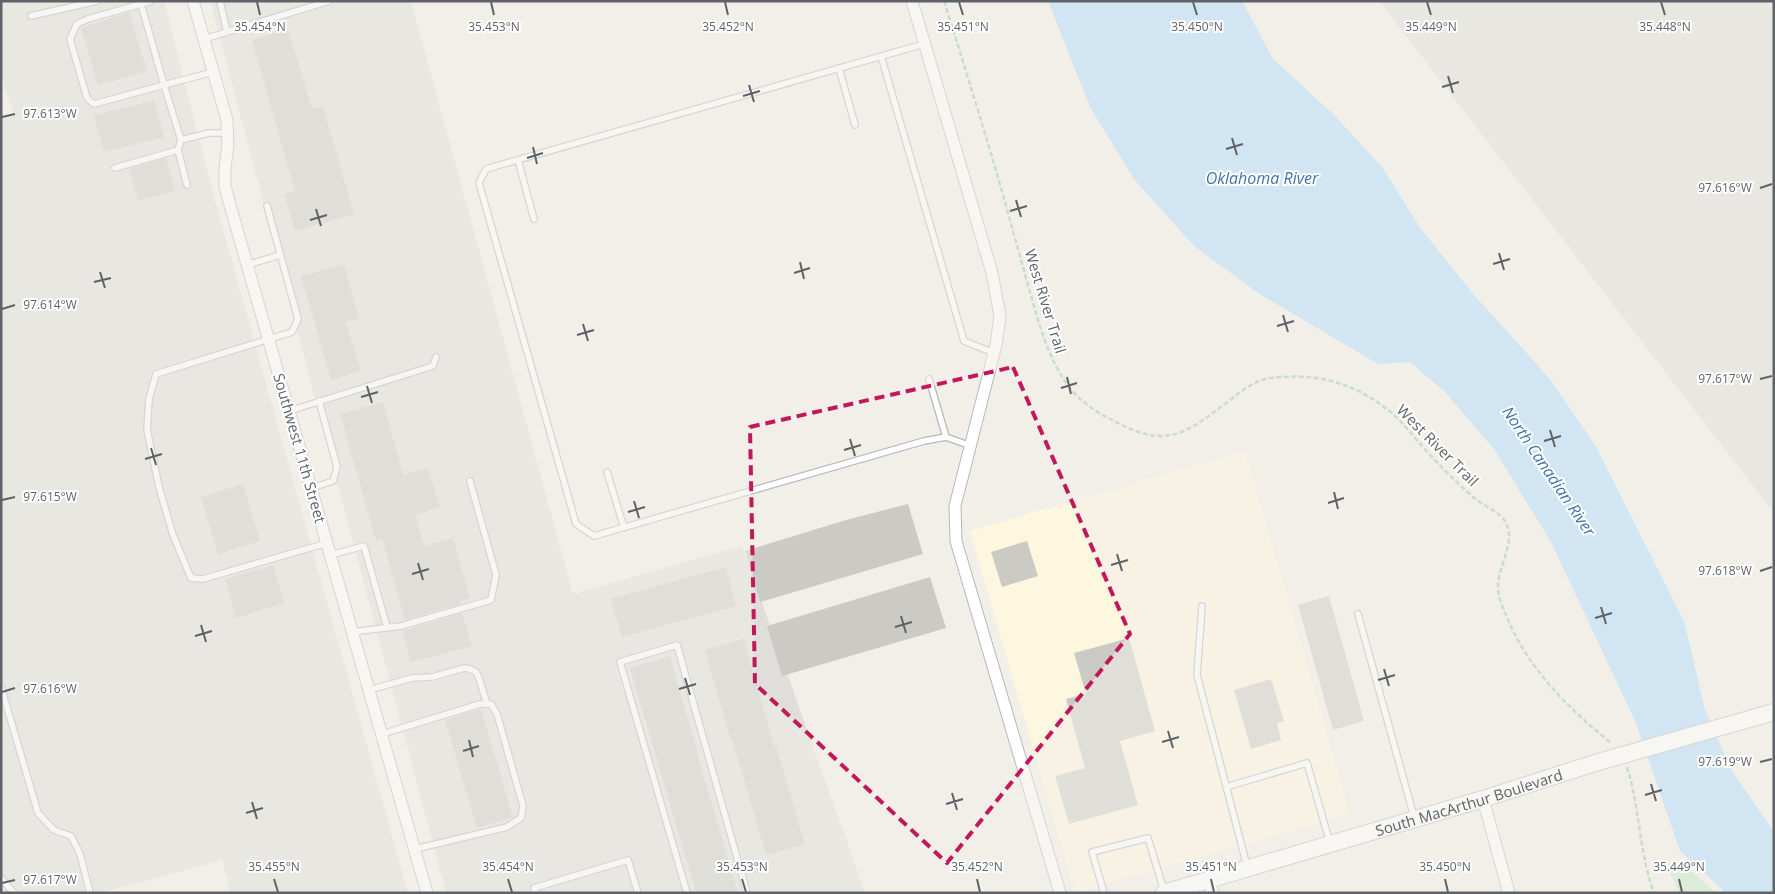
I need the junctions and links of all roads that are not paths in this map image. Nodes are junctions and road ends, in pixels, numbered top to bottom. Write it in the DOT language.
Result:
graph roads {
  1 [pos="97,1"];
  2 [pos="151,1"];
  3 [pos="193,1"];
  4 [pos="220,1"];
  5 [pos="329,1"];
  6 [pos="912,1"];
  7 [pos="142,4"];
  8 [pos="31,16"];
  9 [pos="227,32"];
  10 [pos="204,39"];
  11 [pos="924,44"];
  12 [pos="881,56"];
  13 [pos="839,68"];
  14 [pos="213,72"];
  15 [pos="164,85"];
  16 [pos="854,125"];
  17 [pos="228,133"];
  18 [pos="181,140"];
  19 [pos="178,150"];
  20 [pos="518,160"];
  21 [pos="115,168"];
  22 [pos="187,185"];
  23 [pos="267,206"];
  24 [pos="534,219"];
  25 [pos="280,255"];
  26 [pos="247,265"];
  27 [pos="269,340"];
  28 [pos="994,353"];
  29 [pos="436,357"];
  30 [pos="929,379"];
  31 [pos="319,401"];
  32 [pos="289,411"];
  33 [pos="946,437"];
  34 [pos="971,446"];
  35 [pos="607,472"];
  36 [pos="470,481"];
  37 [pos="311,488"];
  38 [pos="624,528"];
  39 [pos="329,549"];
  40 [pos="1202,606"];
  41 [pos="1358,614"];
  42 [pos="387,628"];
  43 [pos="352,632"];
  44 [pos="1,688"];
  45 [pos="369,690"];
  46 [pos="487,704"];
  47 [pos="1774,712"];
  48 [pos="382,734"];
  49 [pos="1226,787"];
  50 [pos="1483,799"];
  51 [pos="1414,819"];
  52 [pos="1331,844"];
  53 [pos="415,850"];
  54 [pos="1248,868"];
  55 [pos="1,878"];
  56 [pos="1211,886"];
  57 [pos="14,893"];
  58 [pos="90,893"];
  59 [pos="428,893"];
  60 [pos="535,893"];
  61 [pos="638,893"];
  62 [pos="686,893"];
  63 [pos="747,893"];
  64 [pos="1060,893"];
  65 [pos="1104,893"];
  66 [pos="1164,893"];
  67 [pos="1509,893"];
  1 -- 8 [label="lane"];
  2 -- 7 [label="lane"];
  3 -- 10 [label="street, Southwest 11th Street"];
  4 -- 9 [label="lane"];
  5 -- 9 [label="lane"];
  6 -- 11 [label="street"];
  7 -- 15 [label="lane"];
  7 -- 15 [label="lane"];
  9 -- 10 [label="lane"];
  10 -- 14 [label="street, Southwest 11th Street"];
  11 -- 12 [label="lane"];
  11 -- 28 [label="street"];
  12 -- 13 [label="lane"];
  12 -- 28 [label="lane"];
  13 -- 16 [label="lane"];
  13 -- 20 [label="lane"];
  14 -- 15 [label="lane"];
  14 -- 17 [label="street, Southwest 11th Street"];
  15 -- 18 [label="lane"];
  17 -- 18 [label="lane"];
  17 -- 26 [label="street, Southwest 11th Street"];
  18 -- 19 [label="lane"];
  19 -- 21 [label="lane"];
  19 -- 22 [label="lane"];
  20 -- 24 [label="lane"];
  20 -- 38 [label="lane"];
  23 -- 25 [label="lane"];
  25 -- 26 [label="lane"];
  25 -- 27 [label="lane"];
  26 -- 27 [label="street, Southwest 11th Street"];
  27 -- 32 [label="street, Southwest 11th Street"];
  27 -- 39 [label="lane"];
  28 -- 34 [label="street"];
  29 -- 31 [label="lane"];
  30 -- 33 [label="lane"];
  31 -- 32 [label="lane"];
  31 -- 37 [label="lane"];
  32 -- 37 [label="street, Southwest 11th Street"];
  33 -- 34 [label="lane"];
  33 -- 38 [label="lane"];
  34 -- 64 [label="street"];
  35 -- 38 [label="lane"];
  36 -- 42 [label="lane"];
  37 -- 39 [label="street, Southwest 11th Street"];
  39 -- 42 [label="lane"];
  39 -- 43 [label="street, Southwest 11th Street"];
  40 -- 49 [label="lane"];
  41 -- 51 [label="lane"];
  42 -- 43 [label="lane"];
  43 -- 45 [label="street, Southwest 11th Street"];
  44 -- 58 [label="lane"];
  45 -- 46 [label="lane"];
  45 -- 48 [label="street, Southwest 11th Street"];
  46 -- 48 [label="lane"];
  46 -- 53 [label="lane"];
  47 -- 50 [label="main road, South MacArthur Boulevard, bridge"];
  48 -- 53 [label="street, Southwest 11th Street"];
  49 -- 52 [label="lane"];
  49 -- 54 [label="lane"];
  50 -- 51 [label="main road, South MacArthur Boulevard"];
  50 -- 67 [label="street"];
  51 -- 52 [label="main road, South MacArthur Boulevard"];
  52 -- 54 [label="main road, South MacArthur Boulevard"];
  53 -- 59 [label="street, Southwest 11th Street"];
  54 -- 56 [label="main road, South MacArthur Boulevard"];
  55 -- 57 [label="lane"];
  56 -- 66 [label="main road, South MacArthur Boulevard"];
  60 -- 61 [label="lane"];
  62 -- 63 [label="lane"];
  65 -- 66 [label="lane"];
}
